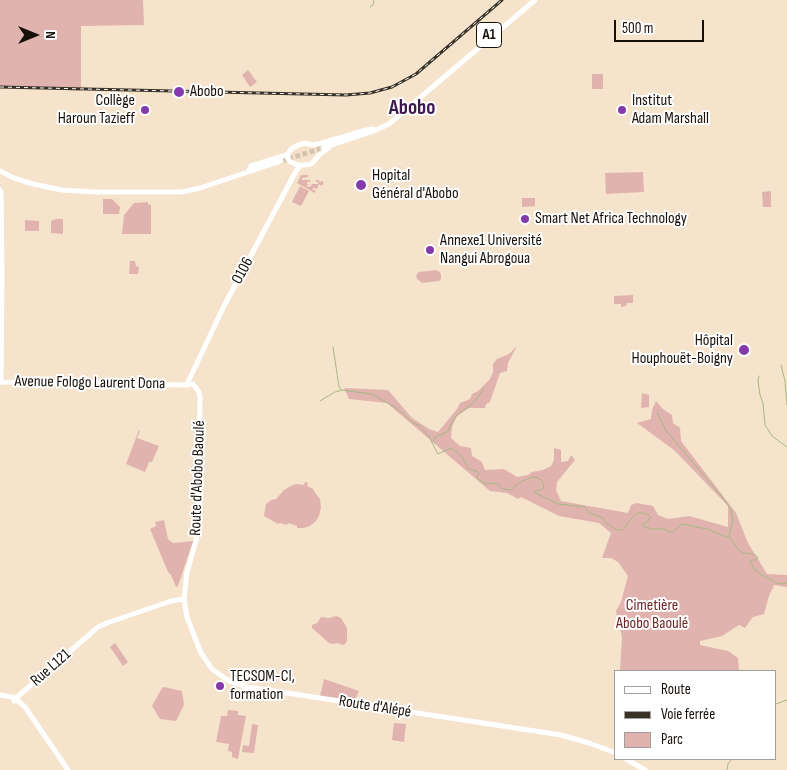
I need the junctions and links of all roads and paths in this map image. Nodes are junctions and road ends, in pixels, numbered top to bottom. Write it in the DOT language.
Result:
graph roads {
  1 [pos="530,0"];
  2 [pos="535,0"];
  3 [pos="374,130"];
  4 [pos="313,144"];
  5 [pos="323,147"];
  6 [pos="288,154"];
  7 [pos="318,156"];
  8 [pos="281,161"];
  9 [pos="296,164"];
  10 [pos="0,169"];
  11 [pos="250,171"];
  12 [pos="202,183"];
  13 [pos="195,187"];
  14 [pos="0,190"];
  15 [pos="132,191"];
  16 [pos="0,200"];
  17 [pos="0,338"];
  18 [pos="0,382"];
  19 [pos="191,383"];
  20 [pos="184,599"];
  21 [pos="21,694"];
  22 [pos="0,696"];
  23 [pos="8,696"];
  24 [pos="15,700"];
  25 [pos="614,752"];
  26 [pos="628,760"];
  27 [pos="67,770"];
  28 [pos="645,770"];
  1 -- 3 [label="main road, A1"];
  2 -- 3 [label="main road, A1"];
  3 -- 4 [label="main road"];
  3 -- 5 [label="main road, A1"];
  3 -- 7 [label="main road"];
  4 -- 6 [label="main road"];
  4 -- 7 [label="main road"];
  6 -- 9 [label="main road"];
  6 -- 11 [label="main road"];
  7 -- 9 [label="main road"];
  8 -- 11 [label="main road"];
  9 -- 11 [label="main road"];
  9 -- 19 [label="main road, O106"];
  10 -- 15 [label="main road"];
  10 -- 15 [label="main road"];
  11 -- 13 [label="main road"];
  11 -- 15 [label="main road"];
  12 -- 13 [label="main road"];
  13 -- 15 [label="main road"];
  14 -- 18 [label="main road"];
  16 -- 17 [label="main road"];
  18 -- 19 [label="main road, Avenue Fologo Laurent Dona"];
  19 -- 20 [label="main road, Route d'Abobo Baoulé"];
  20 -- 21 [label="main road, Rue L121"];
  20 -- 24 [label="main road, Rue L121"];
  20 -- 25 [label="main road, Route d'Alépé"];
  21 -- 23 [label="main road"];
  21 -- 24 [label="main road, Rue L121"];
  22 -- 23 [label="main road"];
  22 -- 24 [label="main road"];
  23 -- 24 [label="main road"];
  24 -- 27 [label="main road"];
  26 -- 28 [label="main road"];
}
